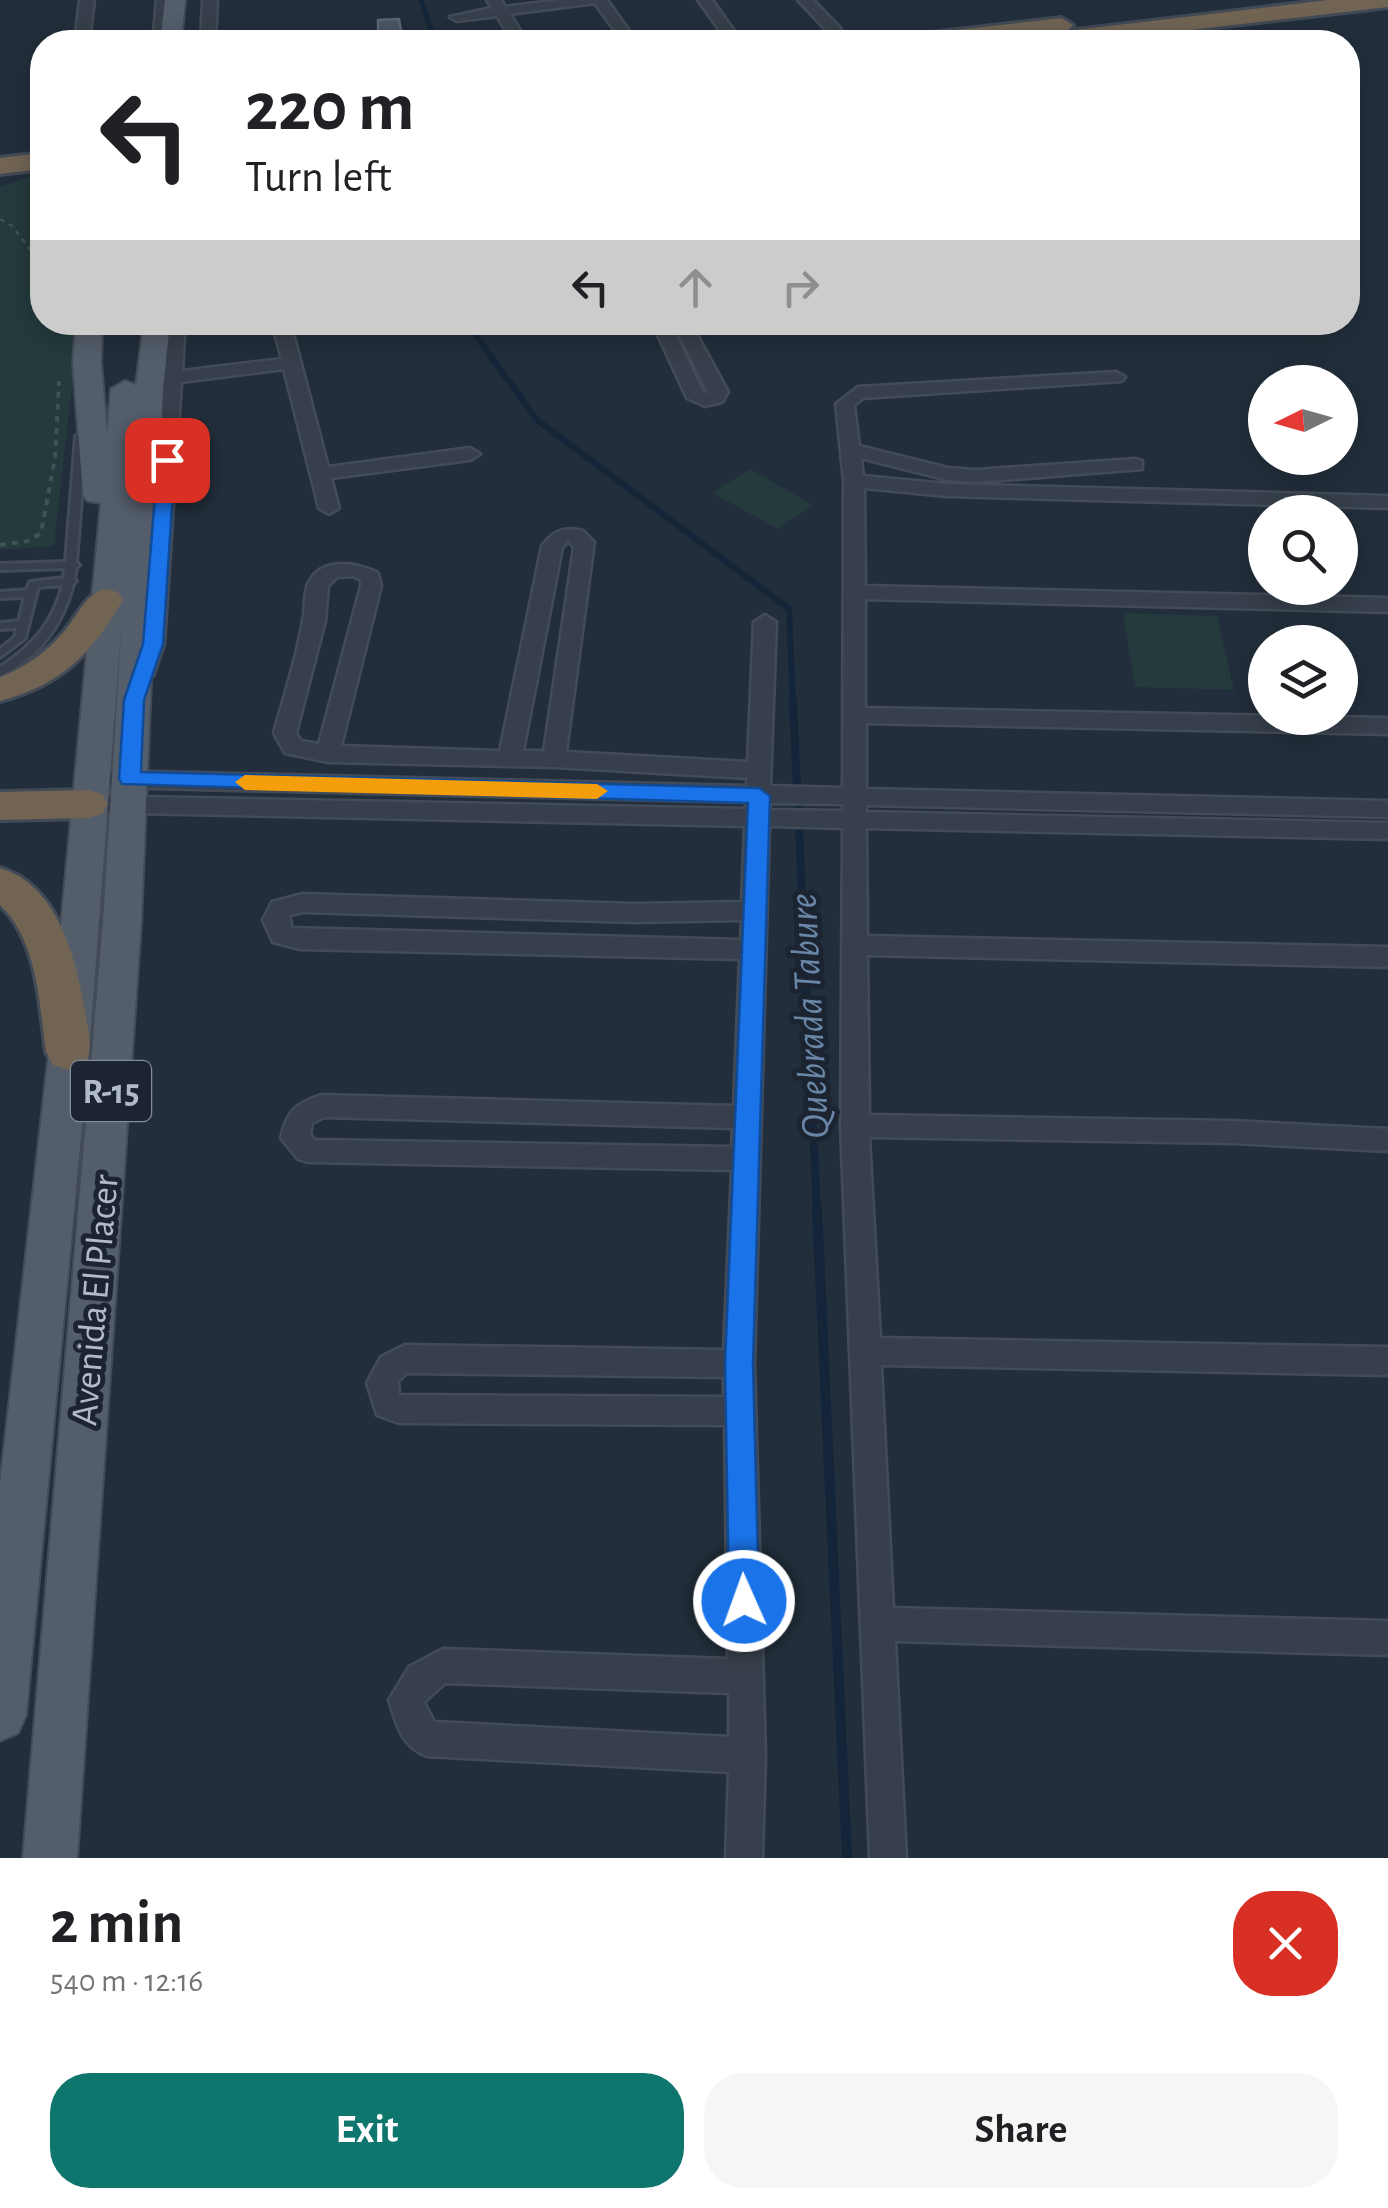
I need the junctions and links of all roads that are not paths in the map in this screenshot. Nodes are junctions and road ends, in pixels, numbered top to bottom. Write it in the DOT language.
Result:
graph roads {
  1 [pos="87,0"];
  2 [pos="164,0"];
  3 [pos="175,0"];
  4 [pos="195,0"];
  5 [pos="210,0"];
  6 [pos="592,0"];
  7 [pos="600,0"];
  8 [pos="705,0"];
  9 [pos="805,0"];
  10 [pos="1260,0"];
  11 [pos="1379,2"];
  12 [pos="496,5"];
  13 [pos="457,17"];
  14 [pos="83,30"];
  15 [pos="161,30"];
  16 [pos="171,30"];
  17 [pos="193,30"];
  18 [pos="209,30"];
  19 [pos="512,30"];
  20 [pos="621,30"];
  21 [pos="726,30"];
  22 [pos="834,30"];
  23 [pos="1012,30"];
  24 [pos="1135,30"];
  25 [pos="0,150"];
  26 [pos="30,154"];
  27 [pos="30,158"];
  28 [pos="30,161"];
  29 [pos="0,166"];
  30 [pos="0,176"];
  31 [pos="85,335"];
  32 [pos="131,335"];
  33 [pos="155,335"];
  34 [pos="175,335"];
  35 [pos="284,335"];
  36 [pos="667,335"];
  37 [pos="688,335"];
  38 [pos="291,363"];
  39 [pos="74,367"];
  40 [pos="1116,376"];
  41 [pos="171,378"];
  42 [pos="850,448"];
  43 [pos="470,454"];
  44 [pos="1135,465"];
  45 [pos="319,474"];
  46 [pos="854,481"];
  47 [pos="1388,502"];
  48 [pos="329,508"];
  49 [pos="74,565"];
  50 [pos="35,566"];
  51 [pos="0,567"];
  52 [pos="71,582"];
  53 [pos="106,585"];
  54 [pos="33,588"];
  55 [pos="852,592"];
  56 [pos="0,595"];
  57 [pos="1388,605"];
  58 [pos="766,622"];
  59 [pos="26,624"];
  60 [pos="0,626"];
  61 [pos="0,654"];
  62 [pos="0,672"];
  63 [pos="0,689"];
  64 [pos="134,700"];
  65 [pos="854,715"];
  66 [pos="1388,726"];
  67 [pos="328,754"];
  68 [pos="510,758"];
  69 [pos="554,759"];
  70 [pos="109,792"];
  71 [pos="758,796"];
  72 [pos="0,806"];
  73 [pos="848,807"];
  74 [pos="1388,809"];
  75 [pos="1388,831"];
  76 [pos="0,883"];
  77 [pos="756,911"];
  78 [pos="854,945"];
  79 [pos="755,950"];
  80 [pos="1388,957"];
  81 [pos="69,1052"];
  82 [pos="750,1117"];
  83 [pos="856,1126"];
  84 [pos="1388,1140"];
  85 [pos="748,1159"];
  86 [pos="868,1351"];
  87 [pos="1388,1361"];
  88 [pos="739,1364"];
  89 [pos="739,1410"];
  90 [pos="875,1624"];
  91 [pos="1388,1638"];
  92 [pos="746,1677"];
  93 [pos="0,1716"];
  94 [pos="747,1755"];
  95 [pos="50,1858"];
  96 [pos="744,1858"];
  97 [pos="888,1858"];
  1 -- 14 [label="street"];
  2 -- 15 [label="street"];
  3 -- 16 [label="main road"];
  4 -- 17 [label="main road"];
  5 -- 18 [label="street"];
  6 -- 12 [label="street"];
  7 -- 20 [label="street"];
  8 -- 21 [label="street"];
  9 -- 22 [label="street"];
  10 -- 23 [label="highway"];
  11 -- 24 [label="highway"];
  12 -- 13 [label="street"];
  12 -- 19 [label="street"];
  25 -- 26 [label="highway"];
  27 -- 29 [label="highway"];
  28 -- 30 [label="highway"];
  31 -- 39 [label="main road"];
  32 -- 53 [label="main road, Avenida El Placer / R-15"];
  33 -- 64 [label="main road, Avenida El Placer / R-15"];
  34 -- 41 [label="street"];
  35 -- 38 [label="street"];
  36 -- 37 [label="street"];
  38 -- 41 [label="street"];
  38 -- 45 [label="street"];
  39 -- 49 [label="lane"];
  39 -- 53 [label="main road"];
  40 -- 42 [label="street"];
  41 -- 64 [label="street"];
  42 -- 44 [label="street"];
  42 -- 46 [label="street"];
  43 -- 45 [label="street"];
  45 -- 48 [label="street"];
  46 -- 47 [label="street"];
  46 -- 55 [label="street"];
  49 -- 50 [label="lane"];
  49 -- 52 [label="lane"];
  50 -- 51 [label="lane"];
  50 -- 54 [label="lane"];
  52 -- 54 [label="lane"];
  52 -- 62 [label="lane"];
  53 -- 63 [label="highway"];
  53 -- 70 [label="main road, Avenida El Placer / R-15"];
  54 -- 56 [label="lane"];
  54 -- 59 [label="lane"];
  55 -- 57 [label="street"];
  55 -- 65 [label="street"];
  58 -- 71 [label="street"];
  59 -- 60 [label="lane"];
  59 -- 61 [label="lane"];
  64 -- 70 [label="main road, Avenida El Placer / R-15"];
  65 -- 66 [label="street"];
  65 -- 73 [label="street"];
  67 -- 67 [label="street"];
  67 -- 68 [label="street"];
  68 -- 69 [label="street"];
  68 -- 69 [label="street"];
  69 -- 71 [label="street"];
  70 -- 71 [label="street"];
  70 -- 72 [label="highway"];
  70 -- 81 [label="main road, Avenida El Placer / R-15"];
  70 -- 95 [label="main road, Avenida El Placer / R-15"];
  71 -- 73 [label="street"];
  71 -- 77 [label="street"];
  73 -- 74 [label="street"];
  73 -- 75 [label="street"];
  73 -- 78 [label="street"];
  76 -- 81 [label="highway"];
  77 -- 79 [label="street"];
  77 -- 79 [label="street"];
  78 -- 80 [label="street"];
  78 -- 83 [label="street"];
  79 -- 82 [label="street"];
  81 -- 93 [label="main road, Avenida El Placer / R-15"];
  82 -- 85 [label="street"];
  82 -- 85 [label="street"];
  83 -- 84 [label="street"];
  83 -- 86 [label="street"];
  85 -- 88 [label="street"];
  86 -- 87 [label="street"];
  86 -- 90 [label="street"];
  88 -- 89 [label="street"];
  88 -- 89 [label="street"];
  89 -- 92 [label="street"];
  90 -- 91 [label="street"];
  90 -- 97 [label="street"];
  92 -- 94 [label="street"];
  92 -- 94 [label="street"];
  94 -- 96 [label="street"];
}
